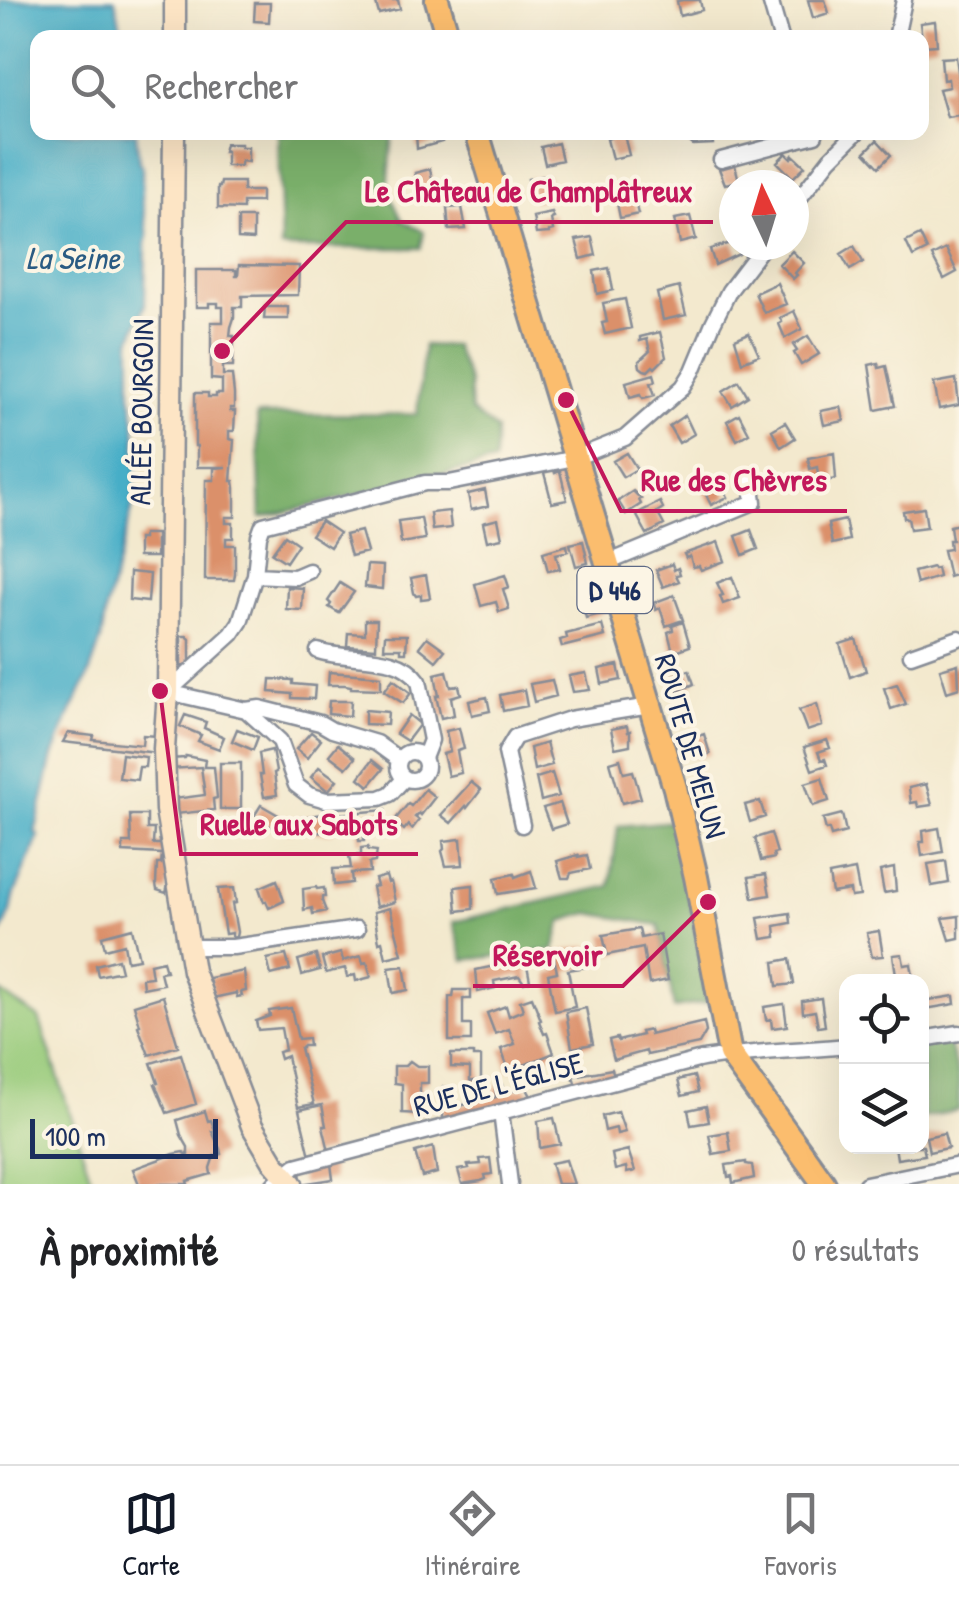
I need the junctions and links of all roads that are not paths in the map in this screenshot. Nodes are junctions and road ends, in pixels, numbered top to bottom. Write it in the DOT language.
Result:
graph roads {
  1 [pos="175,0"];
  2 [pos="437,0"];
  3 [pos="770,0"];
  4 [pos="904,0"];
  5 [pos="174,30"];
  6 [pos="446,30"];
  7 [pos="778,30"];
  8 [pos="898,30"];
  9 [pos="174,140"];
  10 [pos="478,140"];
  11 [pos="793,140"];
  12 [pos="818,140"];
  13 [pos="850,140"];
  14 [pos="830,159"];
  15 [pos="721,160"];
  16 [pos="809,186"];
  17 [pos="753,260"];
  18 [pos="575,458"];
  19 [pos="751,478"];
  20 [pos="607,563"];
  21 [pos="309,571"];
  22 [pos="254,575"];
  23 [pos="959,638"];
  24 [pos="318,651"];
  25 [pos="912,656"];
  26 [pos="168,692"];
  27 [pos="650,706"];
  28 [pos="246,710"];
  29 [pos="297,717"];
  30 [pos="280,741"];
  31 [pos="424,758"];
  32 [pos="398,760"];
  33 [pos="405,778"];
  34 [pos="522,825"];
  35 [pos="357,930"];
  36 [pos="188,947"];
  37 [pos="959,1033"];
  38 [pos="929,1038"];
  39 [pos="839,1047"];
  40 [pos="730,1054"];
  41 [pos="501,1112"];
  42 [pos="959,1165"];
  43 [pos="283,1181"];
  44 [pos="510,1184"];
  45 [pos="824,1184"];
  46 [pos="866,1184"];
  1 -- 5 [label="street"];
  2 -- 6 [label="main road"];
  3 -- 7 [label="street"];
  4 -- 8 [label="street"];
  9 -- 26 [label="street, ALLÉE BOURGOIN"];
  10 -- 18 [label="main road, ROUTE DE MELUN / D 446"];
  11 -- 15 [label="street"];
  12 -- 14 [label="street"];
  13 -- 14 [label="street"];
  14 -- 16 [label="street"];
  17 -- 18 [label="street"];
  18 -- 20 [label="main road, ROUTE DE MELUN / D 446"];
  18 -- 22 [label="street"];
  19 -- 20 [label="street"];
  20 -- 27 [label="main road, ROUTE DE MELUN / D 446"];
  21 -- 22 [label="street"];
  22 -- 26 [label="street"];
  23 -- 25 [label="street"];
  24 -- 31 [label="street"];
  26 -- 28 [label="street"];
  26 -- 36 [label="street, ALLÉE BOURGOIN"];
  27 -- 34 [label="street"];
  27 -- 40 [label="main road, ROUTE DE MELUN / D 446"];
  28 -- 29 [label="street"];
  28 -- 30 [label="street"];
  29 -- 30 [label="street"];
  29 -- 32 [label="street"];
  30 -- 33 [label="street"];
  31 -- 32 [label="street"];
  31 -- 33 [label="street"];
  32 -- 33 [label="street"];
  35 -- 36 [label="street"];
  36 -- 43 [label="street, ALLÉE BOURGOIN"];
  37 -- 38 [label="street"];
  39 -- 40 [label="street, RUE DE L'ÉGLISE"];
  40 -- 41 [label="street, RUE DE L'ÉGLISE"];
  40 -- 45 [label="main road, ROUTE DE MELUN / D 446"];
  41 -- 43 [label="street, RUE DE L'ÉGLISE"];
  41 -- 44 [label="street"];
  42 -- 46 [label="street"];
}
